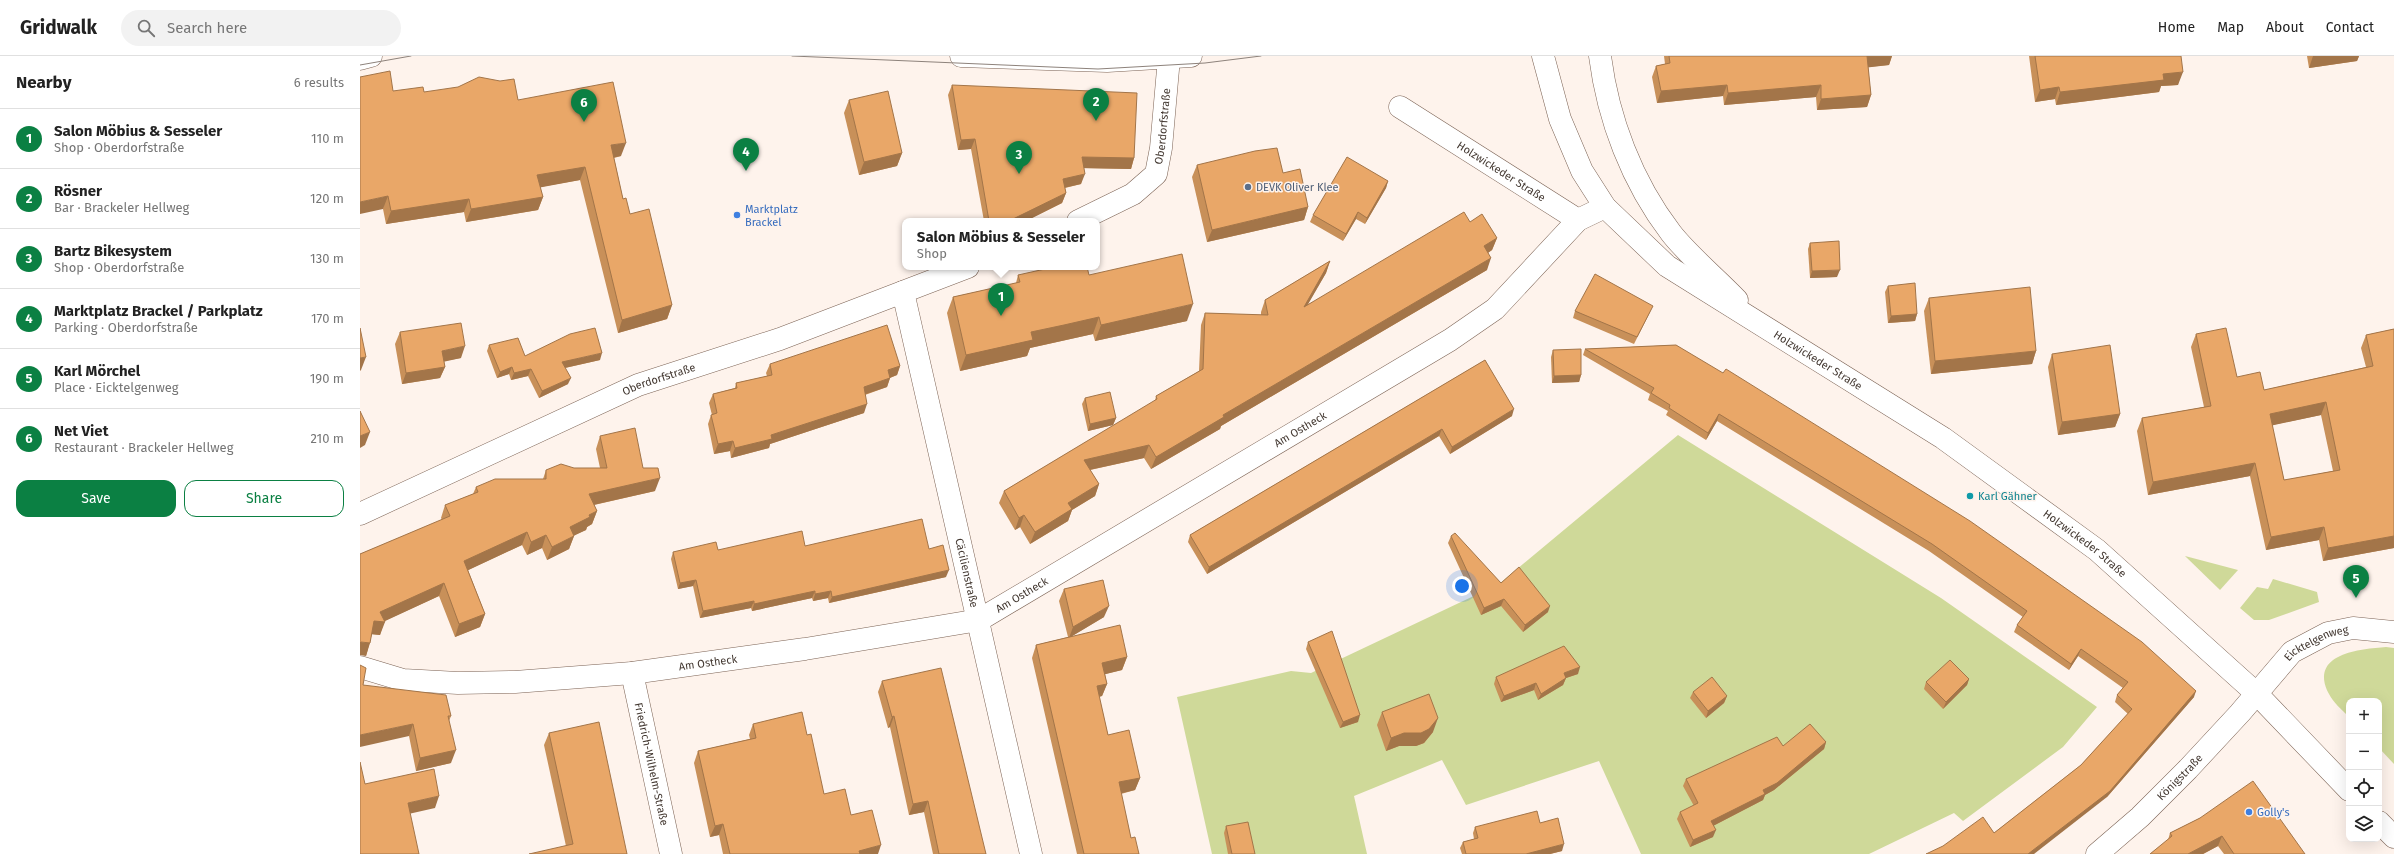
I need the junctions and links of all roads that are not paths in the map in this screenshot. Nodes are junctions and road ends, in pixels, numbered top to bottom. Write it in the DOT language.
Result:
graph roads {
  1 [pos="371,56"];
  2 [pos="961,56"];
  3 [pos="1191,56"];
  4 [pos="1543,56"];
  5 [pos="1600,56"];
  6 [pos="996,57"];
  7 [pos="1107,58"];
  8 [pos="1169,58"];
  9 [pos="360,59"];
  10 [pos="1400,107"];
  11 [pos="1605,207"];
  12 [pos="1084,218"];
  13 [pos="1578,220"];
  14 [pos="960,270"];
  15 [pos="903,292"];
  16 [pos="1765,327"];
  17 [pos="360,514"];
  18 [pos="979,620"];
  19 [pos="2394,632"];
  20 [pos="360,667"];
  21 [pos="632,673"];
  22 [pos="2257,694"];
  23 [pos="2346,787"];
  24 [pos="2382,825"];
  25 [pos="2394,838"];
  26 [pos="671,854"];
  27 [pos="1032,854"];
  28 [pos="2097,854"];
  1 -- 9 [label="street"];
  2 -- 6 [label="street"];
  3 -- 8 [label="street"];
  4 -- 11 [label="street, Holzwickeder Straße"];
  5 -- 16 [label="street, Holzwickeder Straße"];
  6 -- 7 [label="street"];
  7 -- 8 [label="street"];
  8 -- 12 [label="street, Oberdorfstraße"];
  10 -- 13 [label="street, Holzwickeder Straße"];
  11 -- 13 [label="street"];
  11 -- 16 [label="street, Holzwickeder Straße"];
  13 -- 18 [label="street, Am Ostheck"];
  14 -- 15 [label="street, Oberdorfstraße"];
  15 -- 17 [label="street, Oberdorfstraße"];
  15 -- 18 [label="street, Cäcilienstraße"];
  16 -- 22 [label="street, Holzwickeder Straße"];
  18 -- 21 [label="street, Am Ostheck"];
  18 -- 27 [label="street, Cäcilienstraße"];
  19 -- 22 [label="street, Eicktelgenweg"];
  20 -- 21 [label="street, Am Ostheck"];
  21 -- 26 [label="street, Friedrich-Wilhelm-Straße"];
  22 -- 23 [label="street, Holzwickeder Straße"];
  22 -- 28 [label="street, Königstraße"];
  24 -- 25 [label="street"];
}
